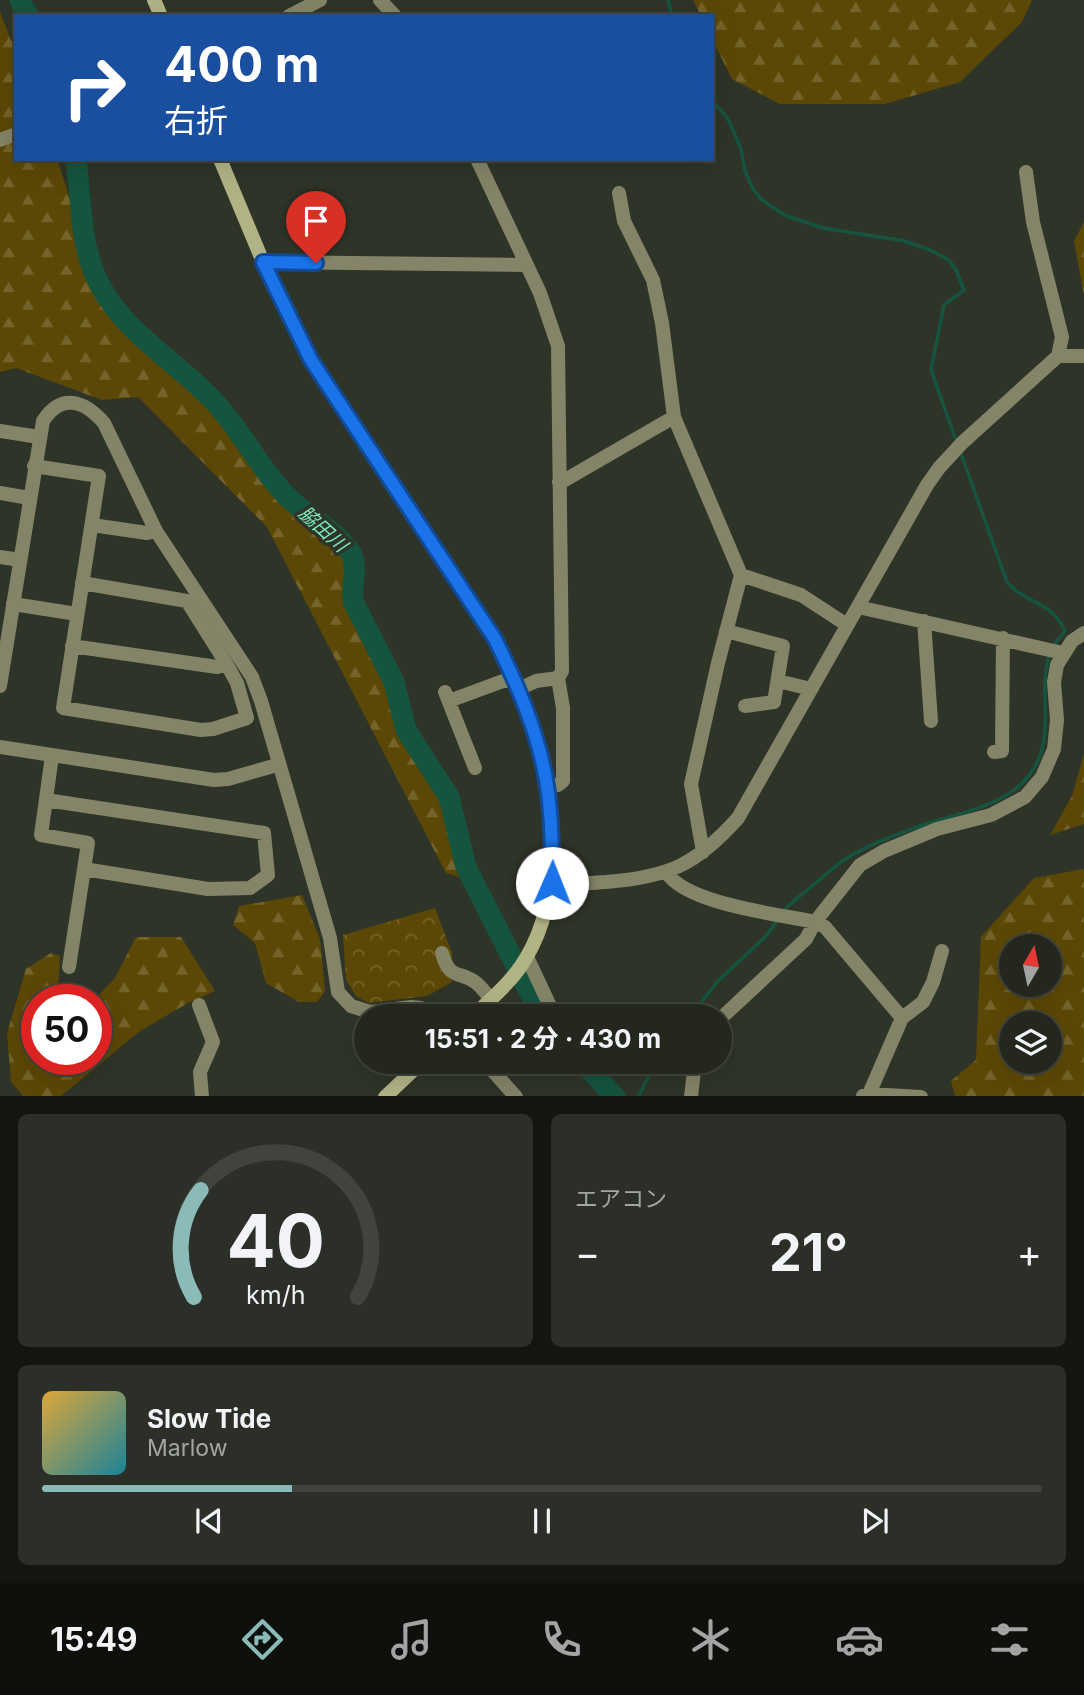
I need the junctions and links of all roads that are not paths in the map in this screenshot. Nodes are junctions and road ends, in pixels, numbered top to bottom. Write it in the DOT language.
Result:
graph roads {
  1 [pos="320,0"];
  2 [pos="380,0"];
  3 [pos="293,14"];
  4 [pos="393,14"];
  5 [pos="221,161"];
  6 [pos="478,161"];
  7 [pos="1026,172"];
  8 [pos="619,193"];
  9 [pos="263,262"];
  10 [pos="526,265"];
  11 [pos="1058,356"];
  12 [pos="1084,356"];
  13 [pos="674,416"];
  14 [pos="0,431"];
  15 [pos="39,437"];
  16 [pos="34,466"];
  17 [pos="558,482"];
  18 [pos="0,493"];
  19 [pos="29,498"];
  20 [pos="92,525"];
  21 [pos="156,531"];
  22 [pos="0,557"];
  23 [pos="20,560"];
  24 [pos="741,575"];
  25 [pos="82,583"];
  26 [pos="13,604"];
  27 [pos="858,607"];
  28 [pos="78,614"];
  29 [pos="5,620"];
  30 [pos="923,621"];
  31 [pos="848,625"];
  32 [pos="726,631"];
  33 [pos="1084,633"];
  34 [pos="1003,638"];
  35 [pos="72,646"];
  36 [pos="1063,653"];
  37 [pos="226,663"];
  38 [pos="558,678"];
  39 [pos="778,681"];
  40 [pos="0,685"];
  41 [pos="517,685"];
  42 [pos="811,689"];
  43 [pos="745,706"];
  44 [pos="931,721"];
  45 [pos="0,747"];
  46 [pos="994,752"];
  47 [pos="52,756"];
  48 [pos="278,765"];
  49 [pos="475,768"];
  50 [pos="547,786"];
  51 [pos="46,800"];
  52 [pos="703,852"];
  53 [pos="84,869"];
  54 [pos="667,873"];
  55 [pos="552,883"];
  56 [pos="815,922"];
  57 [pos="942,951"];
  58 [pos="442,953"];
  59 [pos="527,957"];
  60 [pos="69,967"];
  61 [pos="491,999"];
  62 [pos="486,1004"];
  63 [pos="549,1004"];
  64 [pos="199,1005"];
  65 [pos="354,1007"];
  66 [pos="732,1008"];
  67 [pos="902,1018"];
  68 [pos="409,1074"];
  69 [pos="496,1074"];
  70 [pos="694,1074"];
  71 [pos="865,1095"];
  72 [pos="202,1096"];
  73 [pos="386,1096"];
  74 [pos="515,1096"];
  75 [pos="691,1096"];
  76 [pos="893,1096"];
  1 -- 3 [label="street"];
  2 -- 4 [label="street"];
  5 -- 9 [label="main road"];
  6 -- 10 [label="street"];
  7 -- 11 [label="street"];
  8 -- 13 [label="street"];
  9 -- 10 [label="street"];
  9 -- 41 [label="main road"];
  10 -- 17 [label="street"];
  11 -- 12 [label="street"];
  11 -- 27 [label="street"];
  13 -- 17 [label="street"];
  13 -- 24 [label="street"];
  14 -- 15 [label="street"];
  15 -- 16 [label="street"];
  15 -- 21 [label="street"];
  16 -- 19 [label="street"];
  16 -- 20 [label="street"];
  17 -- 38 [label="street"];
  18 -- 19 [label="street"];
  19 -- 23 [label="street"];
  20 -- 21 [label="street"];
  20 -- 25 [label="street"];
  21 -- 48 [label="street"];
  22 -- 23 [label="street"];
  23 -- 26 [label="street"];
  24 -- 31 [label="street"];
  24 -- 32 [label="street"];
  25 -- 28 [label="street"];
  25 -- 37 [label="street"];
  26 -- 28 [label="street"];
  26 -- 29 [label="street"];
  27 -- 30 [label="street"];
  27 -- 31 [label="street"];
  28 -- 35 [label="street"];
  29 -- 40 [label="street"];
  30 -- 34 [label="street"];
  30 -- 44 [label="street"];
  31 -- 42 [label="street"];
  32 -- 39 [label="street"];
  32 -- 52 [label="street"];
  33 -- 36 [label="street"];
  34 -- 36 [label="street"];
  34 -- 46 [label="street"];
  35 -- 37 [label="street"];
  35 -- 37 [label="street"];
  36 -- 56 [label="street"];
  38 -- 41 [label="street"];
  38 -- 50 [label="street"];
  39 -- 42 [label="street"];
  39 -- 43 [label="street"];
  41 -- 49 [label="street"];
  41 -- 50 [label="main road"];
  42 -- 52 [label="street"];
  45 -- 47 [label="street"];
  47 -- 48 [label="street"];
  47 -- 51 [label="street"];
  48 -- 65 [label="street"];
  50 -- 55 [label="main road"];
  51 -- 53 [label="street"];
  51 -- 53 [label="street"];
  52 -- 54 [label="street"];
  53 -- 60 [label="street"];
  54 -- 55 [label="street"];
  54 -- 56 [label="street"];
  55 -- 59 [label="main road"];
  56 -- 66 [label="street"];
  56 -- 67 [label="street"];
  57 -- 67 [label="street"];
  58 -- 61 [label="street"];
  59 -- 61 [label="main road"];
  59 -- 63 [label="street"];
  61 -- 62 [label="main road"];
  64 -- 72 [label="street"];
  67 -- 71 [label="street"];
  68 -- 73 [label="main road"];
  69 -- 74 [label="street"];
  70 -- 75 [label="street"];
  71 -- 76 [label="street"];
}
